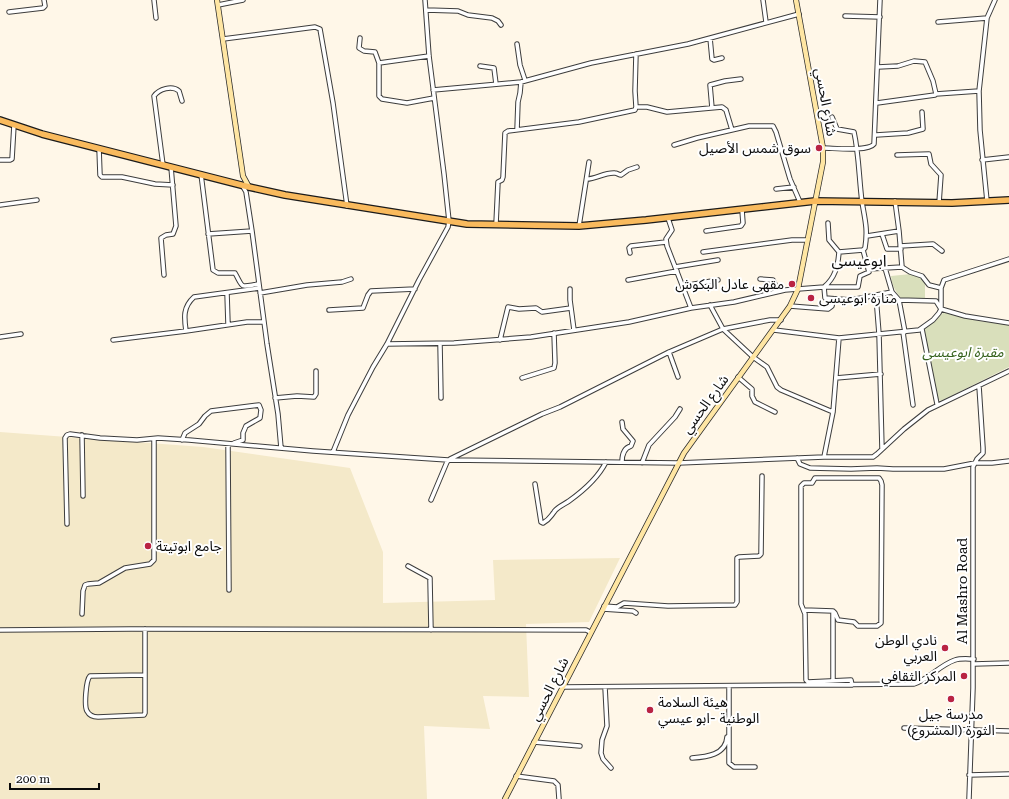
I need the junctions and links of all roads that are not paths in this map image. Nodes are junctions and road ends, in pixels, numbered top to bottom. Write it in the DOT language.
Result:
graph roads {
  1 [pos="44,0"];
  2 [pos="154,0"];
  3 [pos="243,0"];
  4 [pos="425,0"];
  5 [pos="763,0"];
  6 [pos="796,0"];
  7 [pos="880,0"];
  8 [pos="995,0"];
  9 [pos="218,2"];
  10 [pos="426,10"];
  11 [pos="9,12"];
  12 [pos="798,14"];
  13 [pos="845,16"];
  14 [pos="880,17"];
  15 [pos="156,18"];
  16 [pos="987,18"];
  17 [pos="766,22"];
  18 [pos="938,22"];
  19 [pos="501,25"];
  20 [pos="360,38"];
  21 [pos="710,38"];
  22 [pos="223,39"];
  23 [pos="517,44"];
  24 [pos="636,54"];
  25 [pos="429,56"];
  26 [pos="722,58"];
  27 [pos="379,63"];
  28 [pos="480,66"];
  29 [pos="878,67"];
  30 [pos="741,79"];
  31 [pos="525,80"];
  32 [pos="521,82"];
  33 [pos="496,84"];
  34 [pos="433,90"];
  35 [pos="980,91"];
  36 [pos="936,94"];
  37 [pos="434,98"];
  38 [pos="182,101"];
  39 [pos="877,104"];
  40 [pos="636,107"];
  41 [pos="712,108"];
  42 [pos="922,112"];
  43 [pos="832,117"];
  44 [pos="0,120"];
  45 [pos="14,125"];
  46 [pos="517,130"];
  47 [pos="732,130"];
  48 [pos="876,135"];
  49 [pos="674,145"];
  50 [pos="99,148"];
  51 [pos="823,148"];
  52 [pos="857,149"];
  53 [pos="897,155"];
  54 [pos="1009,157"];
  55 [pos="0,160"];
  56 [pos="982,160"];
  57 [pos="589,162"];
  58 [pos="163,165"];
  59 [pos="171,167"];
  60 [pos="637,168"];
  61 [pos="201,174"];
  62 [pos="243,176"];
  63 [pos="587,179"];
  64 [pos="233,183"];
  65 [pos="173,185"];
  66 [pos="242,185"];
  67 [pos="249,187"];
  68 [pos="794,187"];
  69 [pos="776,189"];
  70 [pos="37,200"];
  71 [pos="1009,200"];
  72 [pos="815,201"];
  73 [pos="987,201"];
  74 [pos="800,202"];
  75 [pos="895,202"];
  76 [pos="862,203"];
  77 [pos="939,203"];
  78 [pos="0,205"];
  79 [pos="347,206"];
  80 [pos="742,210"];
  81 [pos="668,218"];
  82 [pos="448,222"];
  83 [pos="828,223"];
  84 [pos="496,224"];
  85 [pos="579,226"];
  86 [pos="252,231"];
  87 [pos="706,231"];
  88 [pos="900,231"];
  89 [pos="208,234"];
  90 [pos="882,234"];
  91 [pos="867,236"];
  92 [pos="807,240"];
  93 [pos="666,242"];
  94 [pos="900,247"];
  95 [pos="863,250"];
  96 [pos="942,251"];
  97 [pos="703,252"];
  98 [pos="839,252"];
  99 [pos="630,253"];
  100 [pos="1009,259"];
  101 [pos="718,260"];
  102 [pos="902,267"];
  103 [pos="885,268"];
  104 [pos="676,269"];
  105 [pos="868,269"];
  106 [pos="164,275"];
  107 [pos="351,279"];
  108 [pos="760,279"];
  109 [pos="628,280"];
  110 [pos="718,280"];
  111 [pos="683,286"];
  112 [pos="824,287"];
  113 [pos="941,288"];
  114 [pos="259,289"];
  115 [pos="415,289"];
  116 [pos="570,289"];
  117 [pos="798,289"];
  118 [pos="778,292"];
  119 [pos="892,292"];
  120 [pos="226,293"];
  121 [pos="876,296"];
  122 [pos="833,300"];
  123 [pos="899,300"];
  124 [pos="710,306"];
  125 [pos="790,306"];
  126 [pos="571,308"];
  127 [pos="691,308"];
  128 [pos="941,309"];
  129 [pos="328,310"];
  130 [pos="781,320"];
  131 [pos="264,322"];
  132 [pos="1009,323"];
  133 [pos="228,324"];
  134 [pos="922,328"];
  135 [pos="723,329"];
  136 [pos="574,330"];
  137 [pos="774,330"];
  138 [pos="186,331"];
  139 [pos="904,332"];
  140 [pos="554,333"];
  141 [pos="21,334"];
  142 [pos="880,334"];
  143 [pos="0,337"];
  144 [pos="839,338"];
  145 [pos="113,340"];
  146 [pos="500,340"];
  147 [pos="387,344"];
  148 [pos="440,344"];
  149 [pos="670,352"];
  150 [pos="753,357"];
  151 [pos="316,370"];
  152 [pos="1009,371"];
  153 [pos="881,374"];
  154 [pos="738,377"];
  155 [pos="522,378"];
  156 [pos="678,378"];
  157 [pos="836,378"];
  158 [pos="979,386"];
  159 [pos="275,398"];
  160 [pos="441,398"];
  161 [pos="913,404"];
  162 [pos="937,404"];
  163 [pos="680,409"];
  164 [pos="775,412"];
  165 [pos="833,412"];
  166 [pos="622,422"];
  167 [pos="82,435"];
  168 [pos="154,439"];
  169 [pos="182,440"];
  170 [pos="230,444"];
  171 [pos="281,448"];
  172 [pos="882,449"];
  173 [pos="333,452"];
  174 [pos="824,457"];
  175 [pos="797,458"];
  176 [pos="448,460"];
  177 [pos="1009,461"];
  178 [pos="606,462"];
  179 [pos="622,462"];
  180 [pos="642,463"];
  181 [pos="678,463"];
  182 [pos="975,463"];
  183 [pos="762,476"];
  184 [pos="535,484"];
  185 [pos="83,496"];
  186 [pos="431,500"];
  187 [pos="67,524"];
  188 [pos="408,566"];
  189 [pos="229,590"];
  190 [pos="603,607"];
  191 [pos="804,610"];
  192 [pos="833,611"];
  193 [pos="636,613"];
  194 [pos="82,614"];
  195 [pos="145,629"];
  196 [pos="0,630"];
  197 [pos="431,630"];
  198 [pos="590,632"];
  199 [pos="974,659"];
  200 [pos="1009,663"];
  201 [pos="974,664"];
  202 [pos="144,675"];
  203 [pos="833,681"];
  204 [pos="852,685"];
  205 [pos="728,686"];
  206 [pos="563,687"];
  207 [pos="605,687"];
  208 [pos="904,728"];
  209 [pos="972,730"];
  210 [pos="1009,731"];
  211 [pos="534,742"];
  212 [pos="580,746"];
  213 [pos="692,758"];
  214 [pos="755,767"];
  215 [pos="610,768"];
  216 [pos="1009,774"];
  217 [pos="970,775"];
  218 [pos="516,776"];
  219 [pos="505,799"];
  220 [pos="559,799"];
  221 [pos="969,799"];
  1 -- 11 [label="street"];
  2 -- 15 [label="street"];
  3 -- 9 [label="street"];
  4 -- 10 [label="street"];
  5 -- 17 [label="street"];
  6 -- 12 [label="street, شارع الحسي"];
  7 -- 14 [label="street"];
  8 -- 16 [label="street"];
  9 -- 22 [label="street"];
  10 -- 19 [label="street"];
  10 -- 25 [label="street"];
  12 -- 17 [label="street"];
  12 -- 51 [label="street, شارع الحسي"];
  13 -- 14 [label="street"];
  14 -- 29 [label="street"];
  16 -- 18 [label="street"];
  16 -- 35 [label="street"];
  17 -- 21 [label="street"];
  20 -- 27 [label="street"];
  21 -- 24 [label="street"];
  21 -- 26 [label="street"];
  22 -- 62 [label="street"];
  22 -- 79 [label="street"];
  23 -- 31 [label="street"];
  24 -- 31 [label="street"];
  24 -- 40 [label="street"];
  25 -- 27 [label="street"];
  25 -- 34 [label="street"];
  27 -- 37 [label="street"];
  28 -- 33 [label="street"];
  29 -- 36 [label="street"];
  29 -- 39 [label="street"];
  30 -- 41 [label="street"];
  31 -- 32 [label="street"];
  32 -- 33 [label="street"];
  32 -- 46 [label="street"];
  33 -- 34 [label="street"];
  34 -- 37 [label="street"];
  35 -- 36 [label="street"];
  35 -- 56 [label="street"];
  36 -- 39 [label="street"];
  37 -- 82 [label="street"];
  38 -- 58 [label="street"];
  39 -- 48 [label="street"];
  40 -- 41 [label="street"];
  40 -- 46 [label="street"];
  41 -- 47 [label="street"];
  42 -- 48 [label="street"];
  43 -- 52 [label="street"];
  44 -- 45 [label="main road"];
  45 -- 50 [label="main road"];
  45 -- 55 [label="street"];
  46 -- 84 [label="street"];
  47 -- 49 [label="street"];
  47 -- 68 [label="street"];
  48 -- 52 [label="street"];
  50 -- 58 [label="main road"];
  50 -- 65 [label="street"];
  51 -- 52 [label="street"];
  51 -- 72 [label="street, شارع الحسي"];
  52 -- 76 [label="street"];
  53 -- 77 [label="street"];
  54 -- 56 [label="street"];
  56 -- 73 [label="street"];
  57 -- 63 [label="street"];
  58 -- 59 [label="main road"];
  59 -- 61 [label="main road"];
  59 -- 65 [label="street"];
  60 -- 63 [label="street"];
  61 -- 64 [label="main road"];
  61 -- 89 [label="street"];
  62 -- 64 [label="street"];
  62 -- 67 [label="street"];
  63 -- 85 [label="street"];
  64 -- 66 [label="main road"];
  65 -- 106 [label="street"];
  66 -- 67 [label="main road"];
  66 -- 86 [label="street"];
  67 -- 79 [label="main road"];
  68 -- 69 [label="street"];
  68 -- 74 [label="street"];
  70 -- 78 [label="street"];
  71 -- 73 [label="main road"];
  72 -- 74 [label="main road"];
  72 -- 76 [label="main road"];
  72 -- 92 [label="street, شارع الحسي"];
  73 -- 77 [label="main road"];
  74 -- 80 [label="main road"];
  75 -- 76 [label="main road"];
  75 -- 77 [label="main road"];
  75 -- 88 [label="street"];
  76 -- 91 [label="street"];
  79 -- 82 [label="main road"];
  80 -- 81 [label="main road"];
  80 -- 87 [label="street"];
  81 -- 85 [label="main road"];
  81 -- 93 [label="street"];
  82 -- 84 [label="main road"];
  82 -- 115 [label="street"];
  83 -- 98 [label="street"];
  84 -- 85 [label="main road"];
  86 -- 89 [label="street"];
  86 -- 114 [label="street"];
  88 -- 90 [label="street"];
  88 -- 94 [label="street"];
  89 -- 114 [label="street"];
  90 -- 91 [label="street"];
  90 -- 94 [label="street"];
  91 -- 95 [label="street"];
  92 -- 97 [label="street"];
  92 -- 117 [label="street, شارع الحسي"];
  93 -- 99 [label="street"];
  93 -- 104 [label="street"];
  94 -- 96 [label="street"];
  94 -- 102 [label="street"];
  95 -- 98 [label="street"];
  95 -- 105 [label="street"];
  98 -- 112 [label="street"];
  100 -- 113 [label="street"];
  101 -- 104 [label="street"];
  102 -- 103 [label="street"];
  102 -- 113 [label="street"];
  103 -- 105 [label="street"];
  103 -- 119 [label="street"];
  104 -- 109 [label="street"];
  104 -- 111 [label="street"];
  105 -- 112 [label="street"];
  107 -- 114 [label="street"];
  108 -- 118 [label="street"];
  110 -- 111 [label="street"];
  111 -- 127 [label="street"];
  112 -- 117 [label="street"];
  112 -- 122 [label="street"];
  113 -- 128 [label="street"];
  114 -- 120 [label="street"];
  114 -- 131 [label="street"];
  115 -- 129 [label="street"];
  115 -- 147 [label="street"];
  116 -- 126 [label="street"];
  117 -- 118 [label="street"];
  117 -- 125 [label="street, شارع الحسي"];
  118 -- 124 [label="street"];
  119 -- 121 [label="street"];
  119 -- 123 [label="street"];
  120 -- 133 [label="street"];
  120 -- 138 [label="street"];
  121 -- 122 [label="street"];
  121 -- 142 [label="street"];
  122 -- 125 [label="street"];
  123 -- 128 [label="street"];
  123 -- 139 [label="street"];
  124 -- 127 [label="street"];
  124 -- 135 [label="street"];
  125 -- 130 [label="street, شارع الحسي"];
  126 -- 136 [label="street"];
  126 -- 146 [label="street"];
  127 -- 136 [label="street"];
  128 -- 132 [label="street"];
  128 -- 134 [label="street"];
  130 -- 135 [label="street"];
  130 -- 137 [label="street, شارع الحسي"];
  131 -- 133 [label="street"];
  131 -- 159 [label="street"];
  133 -- 138 [label="street"];
  134 -- 139 [label="street"];
  134 -- 162 [label="street"];
  135 -- 149 [label="street"];
  135 -- 150 [label="street"];
  136 -- 140 [label="street"];
  137 -- 144 [label="street"];
  137 -- 150 [label="street, شارع الحسي"];
  138 -- 145 [label="street"];
  139 -- 142 [label="street"];
  139 -- 161 [label="street"];
  140 -- 146 [label="street"];
  140 -- 155 [label="street"];
  141 -- 143 [label="street"];
  142 -- 144 [label="street"];
  142 -- 153 [label="street"];
  144 -- 157 [label="street"];
  146 -- 148 [label="street"];
  147 -- 148 [label="street"];
  147 -- 173 [label="street"];
  148 -- 160 [label="street"];
  149 -- 156 [label="street"];
  149 -- 176 [label="street"];
  150 -- 154 [label="street, شارع الحسي"];
  150 -- 165 [label="street"];
  151 -- 159 [label="street"];
  152 -- 158 [label="street"];
  153 -- 157 [label="street"];
  153 -- 172 [label="street"];
  154 -- 164 [label="street"];
  154 -- 181 [label="street, شارع الحسي"];
  157 -- 165 [label="street"];
  158 -- 162 [label="street"];
  158 -- 182 [label="street, Al Mashro Road"];
  159 -- 171 [label="street"];
  162 -- 172 [label="street"];
  163 -- 180 [label="street"];
  165 -- 174 [label="street"];
  166 -- 179 [label="street"];
  167 -- 168 [label="street"];
  167 -- 185 [label="street"];
  167 -- 187 [label="street"];
  168 -- 169 [label="street"];
  168 -- 194 [label="street"];
  169 -- 170 [label="street"];
  169 -- 170 [label="street"];
  170 -- 171 [label="street"];
  170 -- 189 [label="street"];
  171 -- 173 [label="street"];
  172 -- 174 [label="street"];
  173 -- 176 [label="street"];
  174 -- 175 [label="street"];
  175 -- 181 [label="street"];
  175 -- 182 [label="street"];
  176 -- 178 [label="street"];
  176 -- 186 [label="street"];
  177 -- 182 [label="street"];
  178 -- 179 [label="street"];
  178 -- 184 [label="street"];
  179 -- 180 [label="street"];
  180 -- 181 [label="street"];
  181 -- 190 [label="street, شارع الحسي"];
  182 -- 199 [label="street, Al Mashro Road"];
  183 -- 190 [label="street"];
  188 -- 197 [label="street"];
  190 -- 193 [label="street"];
  190 -- 198 [label="street, شارع الحسي"];
  191 -- 192 [label="street"];
  191 -- 192 [label="street"];
  191 -- 203 [label="street"];
  192 -- 203 [label="street"];
  195 -- 196 [label="street"];
  195 -- 197 [label="street"];
  195 -- 202 [label="street"];
  197 -- 198 [label="street"];
  198 -- 206 [label="street, شارع الحسي"];
  199 -- 201 [label="street, Al Mashro Road"];
  199 -- 204 [label="street"];
  200 -- 201 [label="street"];
  201 -- 209 [label="street, Al Mashro Road"];
  202 -- 202 [label="street"];
  203 -- 204 [label="street"];
  204 -- 205 [label="street"];
  205 -- 207 [label="street"];
  205 -- 213 [label="street"];
  205 -- 214 [label="street"];
  206 -- 207 [label="street"];
  206 -- 211 [label="street, شارع الحسي"];
  207 -- 215 [label="street"];
  208 -- 209 [label="street"];
  209 -- 210 [label="street"];
  209 -- 217 [label="street, Al Mashro Road"];
  211 -- 212 [label="street"];
  211 -- 218 [label="street, شارع الحسي"];
  216 -- 217 [label="street"];
  217 -- 221 [label="street, Al Mashro Road"];
  218 -- 219 [label="street, شارع الحسي"];
  218 -- 220 [label="street"];
}
